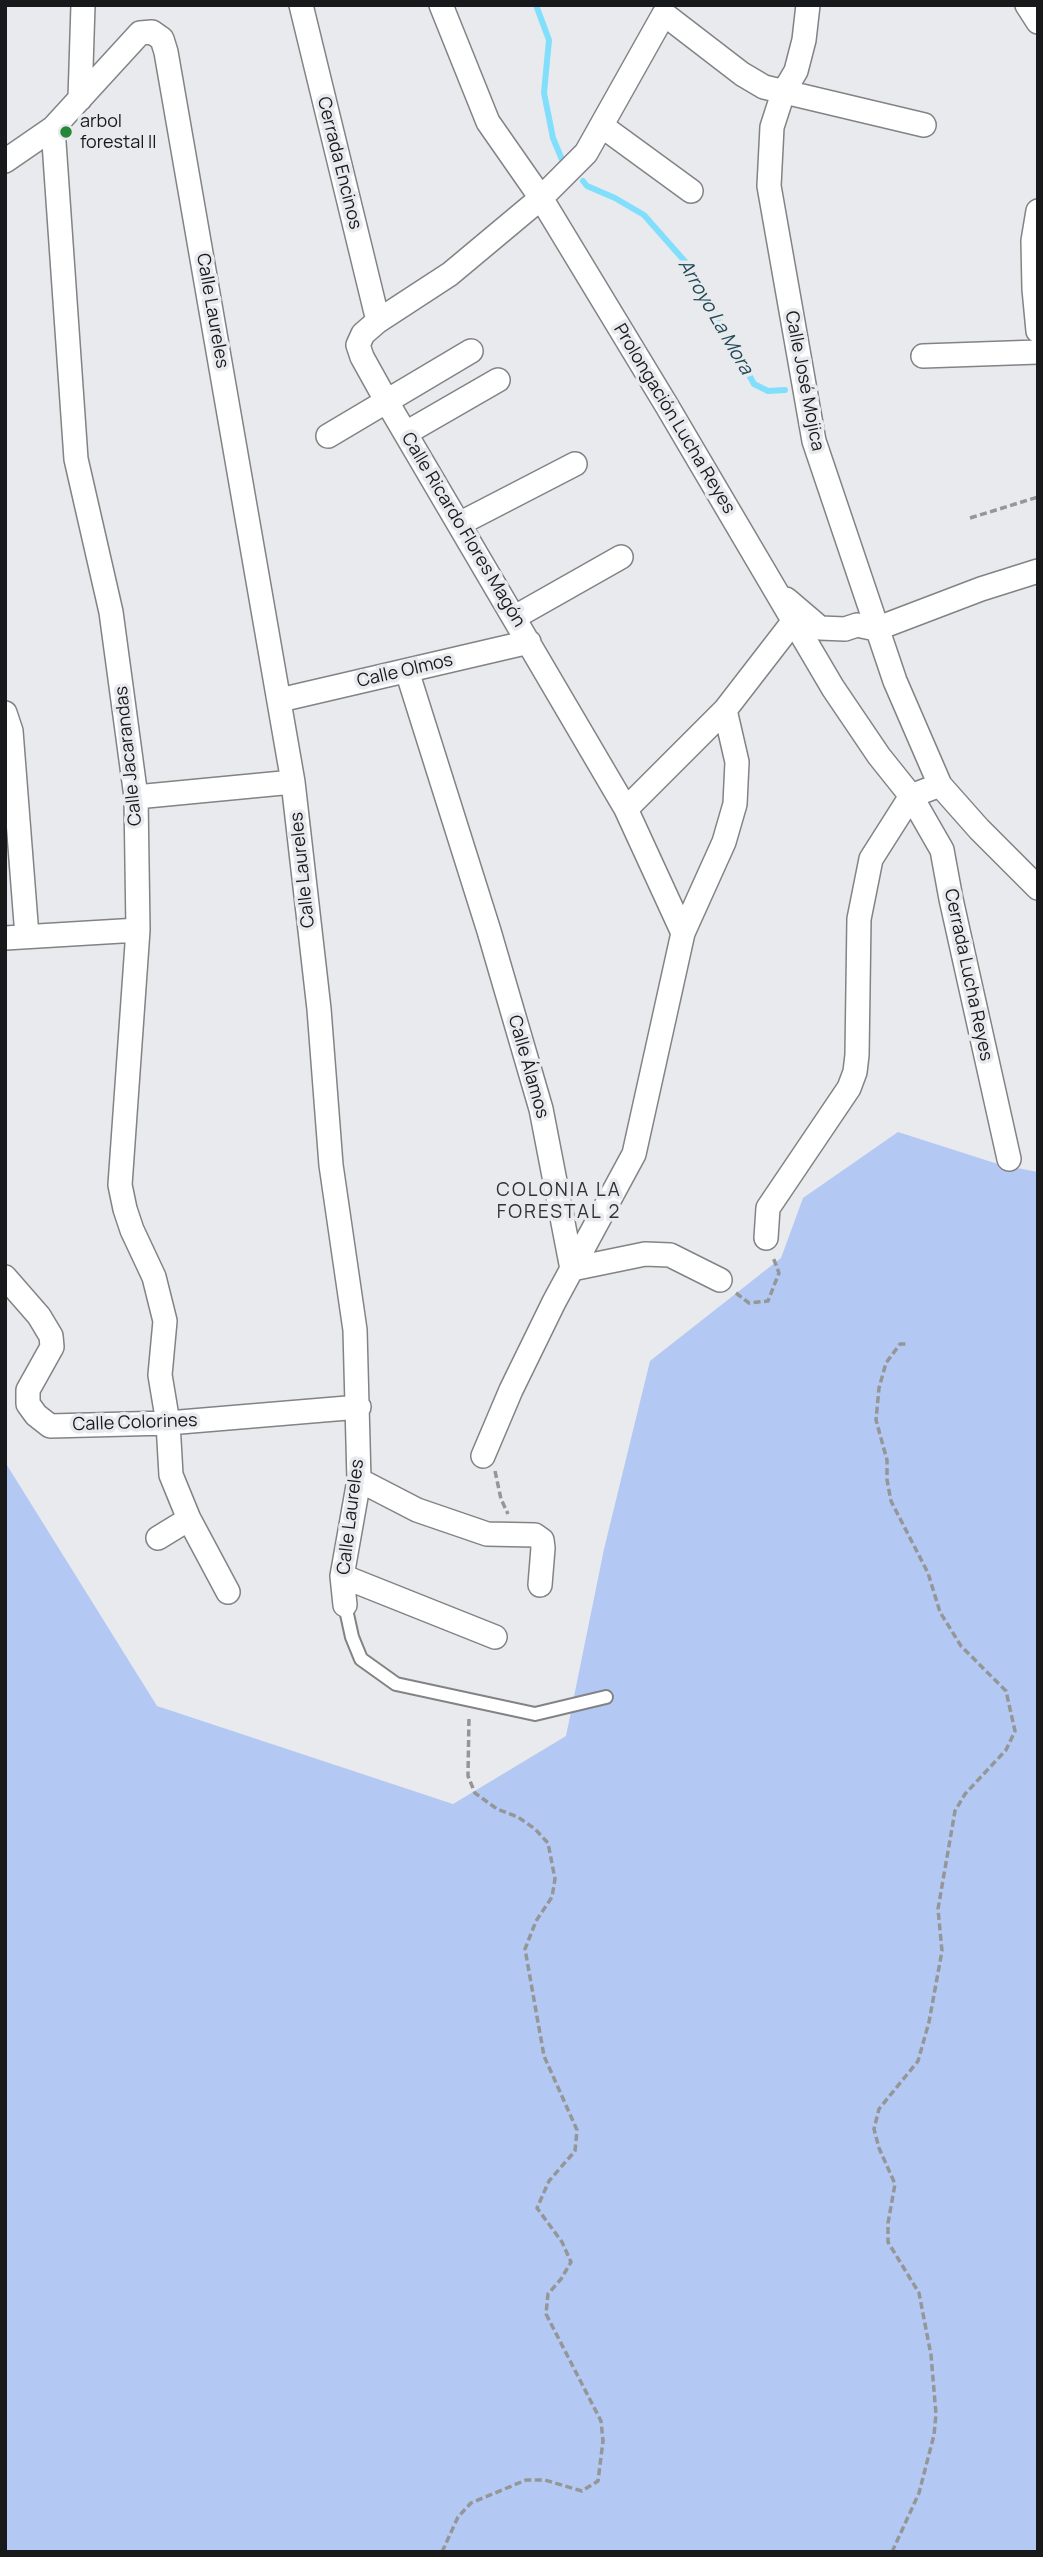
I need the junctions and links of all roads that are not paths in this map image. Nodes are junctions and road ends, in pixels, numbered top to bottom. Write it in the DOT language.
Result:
graph roads {
  1 [pos="83,5"];
  2 [pos="301,5"];
  3 [pos="441,5"];
  4 [pos="808,5"];
  5 [pos="1027,5"];
  6 [pos="662,10"];
  7 [pos="1038,22"];
  8 [pos="783,93"];
  9 [pos="80,99"];
  10 [pos="924,125"];
  11 [pos="602,126"];
  12 [pos="53,128"];
  13 [pos="5,161"];
  14 [pos="691,191"];
  15 [pos="541,198"];
  16 [pos="1038,211"];
  17 [pos="378,321"];
  18 [pos="1038,331"];
  19 [pos="471,351"];
  20 [pos="1038,352"];
  21 [pos="923,356"];
  22 [pos="498,380"];
  23 [pos="387,402"];
  24 [pos="406,433"];
  25 [pos="328,436"];
  26 [pos="575,464"];
  27 [pos="459,524"];
  28 [pos="621,557"];
  29 [pos="1038,571"];
  30 [pos="775,590"];
  31 [pos="515,617"];
  32 [pos="793,622"];
  33 [pos="876,629"];
  34 [pos="529,642"];
  35 [pos="407,671"];
  36 [pos="280,700"];
  37 [pos="725,710"];
  38 [pos="5,713"];
  39 [pos="293,782"];
  40 [pos="940,785"];
  41 [pos="911,796"];
  42 [pos="136,797"];
  43 [pos="626,809"];
  44 [pos="1038,888"];
  45 [pos="138,930"];
  46 [pos="683,933"];
  47 [pos="16,937"];
  48 [pos="1009,1159"];
  49 [pos="766,1238"];
  50 [pos="572,1269"];
  51 [pos="5,1277"];
  52 [pos="720,1280"];
  53 [pos="359,1407"];
  54 [pos="168,1423"];
  55 [pos="489,1464"];
  56 [pos="359,1480"];
  57 [pos="189,1519"];
  58 [pos="158,1538"];
  59 [pos="342,1576"];
  60 [pos="540,1585"];
  61 [pos="228,1592"];
  62 [pos="345,1605"];
  63 [pos="495,1637"];
  64 [pos="606,1698"];
  1 -- 9 [label="street"];
  2 -- 17 [label="street, Cerrada Encinos"];
  3 -- 15 [label="street, Prolongación Lucha Reyes"];
  4 -- 8 [label="street, Calle José Mojica"];
  5 -- 7 [label="street"];
  6 -- 8 [label="street, Calle Ricardo Flores Magón"];
  6 -- 11 [label="street, Calle Ricardo Flores Magón"];
  8 -- 10 [label="street, Calle Ricardo Flores Magón"];
  8 -- 33 [label="street, Calle José Mojica"];
  9 -- 12 [label="street, Calle Laureles"];
  9 -- 36 [label="street, Calle Laureles"];
  11 -- 14 [label="street"];
  11 -- 15 [label="street, Calle Ricardo Flores Magón"];
  12 -- 13 [label="street, Calle Laureles"];
  12 -- 42 [label="street, Calle Jacarandas"];
  15 -- 17 [label="street, Calle Ricardo Flores Magón"];
  15 -- 30 [label="street, Prolongación Lucha Reyes"];
  16 -- 18 [label="street"];
  17 -- 23 [label="street, Calle Ricardo Flores Magón"];
  19 -- 23 [label="street"];
  20 -- 21 [label="street"];
  22 -- 24 [label="street"];
  23 -- 24 [label="street, Calle Ricardo Flores Magón"];
  23 -- 25 [label="street"];
  24 -- 27 [label="street, Calle Ricardo Flores Magón"];
  26 -- 27 [label="street"];
  27 -- 31 [label="street, Calle Ricardo Flores Magón"];
  28 -- 31 [label="street"];
  29 -- 33 [label="street"];
  30 -- 32 [label="street, Prolongación Lucha Reyes"];
  30 -- 33 [label="street"];
  31 -- 34 [label="street, Calle Ricardo Flores Magón"];
  32 -- 37 [label="street"];
  32 -- 41 [label="street, Prolongación Lucha Reyes"];
  33 -- 40 [label="street, Calle José Mojica"];
  34 -- 35 [label="street, Calle Olmos"];
  34 -- 43 [label="street, Calle Ricardo Flores Magón"];
  35 -- 36 [label="street, Calle Olmos"];
  35 -- 50 [label="street, Calle Álamos"];
  36 -- 39 [label="street, Calle Laureles"];
  37 -- 43 [label="street"];
  37 -- 46 [label="street"];
  38 -- 47 [label="street"];
  39 -- 42 [label="street"];
  39 -- 53 [label="street, Calle Laureles"];
  40 -- 41 [label="street"];
  40 -- 44 [label="street, Calle José Mojica"];
  41 -- 48 [label="street, Cerrada Lucha Reyes"];
  41 -- 49 [label="street"];
  42 -- 45 [label="street, Calle Jacarandas"];
  43 -- 46 [label="street, Calle Ricardo Flores Magón"];
  45 -- 47 [label="street"];
  45 -- 54 [label="street, Calle Jacarandas"];
  46 -- 50 [label="street"];
  50 -- 52 [label="street"];
  50 -- 55 [label="street"];
  51 -- 54 [label="street, Calle Colorines"];
  53 -- 54 [label="street, Calle Colorines"];
  53 -- 56 [label="street, Calle Laureles"];
  54 -- 57 [label="street, Calle Jacarandas"];
  56 -- 59 [label="street, Calle Laureles"];
  56 -- 60 [label="street"];
  57 -- 58 [label="street"];
  57 -- 61 [label="street, Calle Jacarandas"];
  59 -- 62 [label="street, Calle Laureles"];
  59 -- 63 [label="street"];
  62 -- 64 [label="lane, Calle Laureles"];
}
